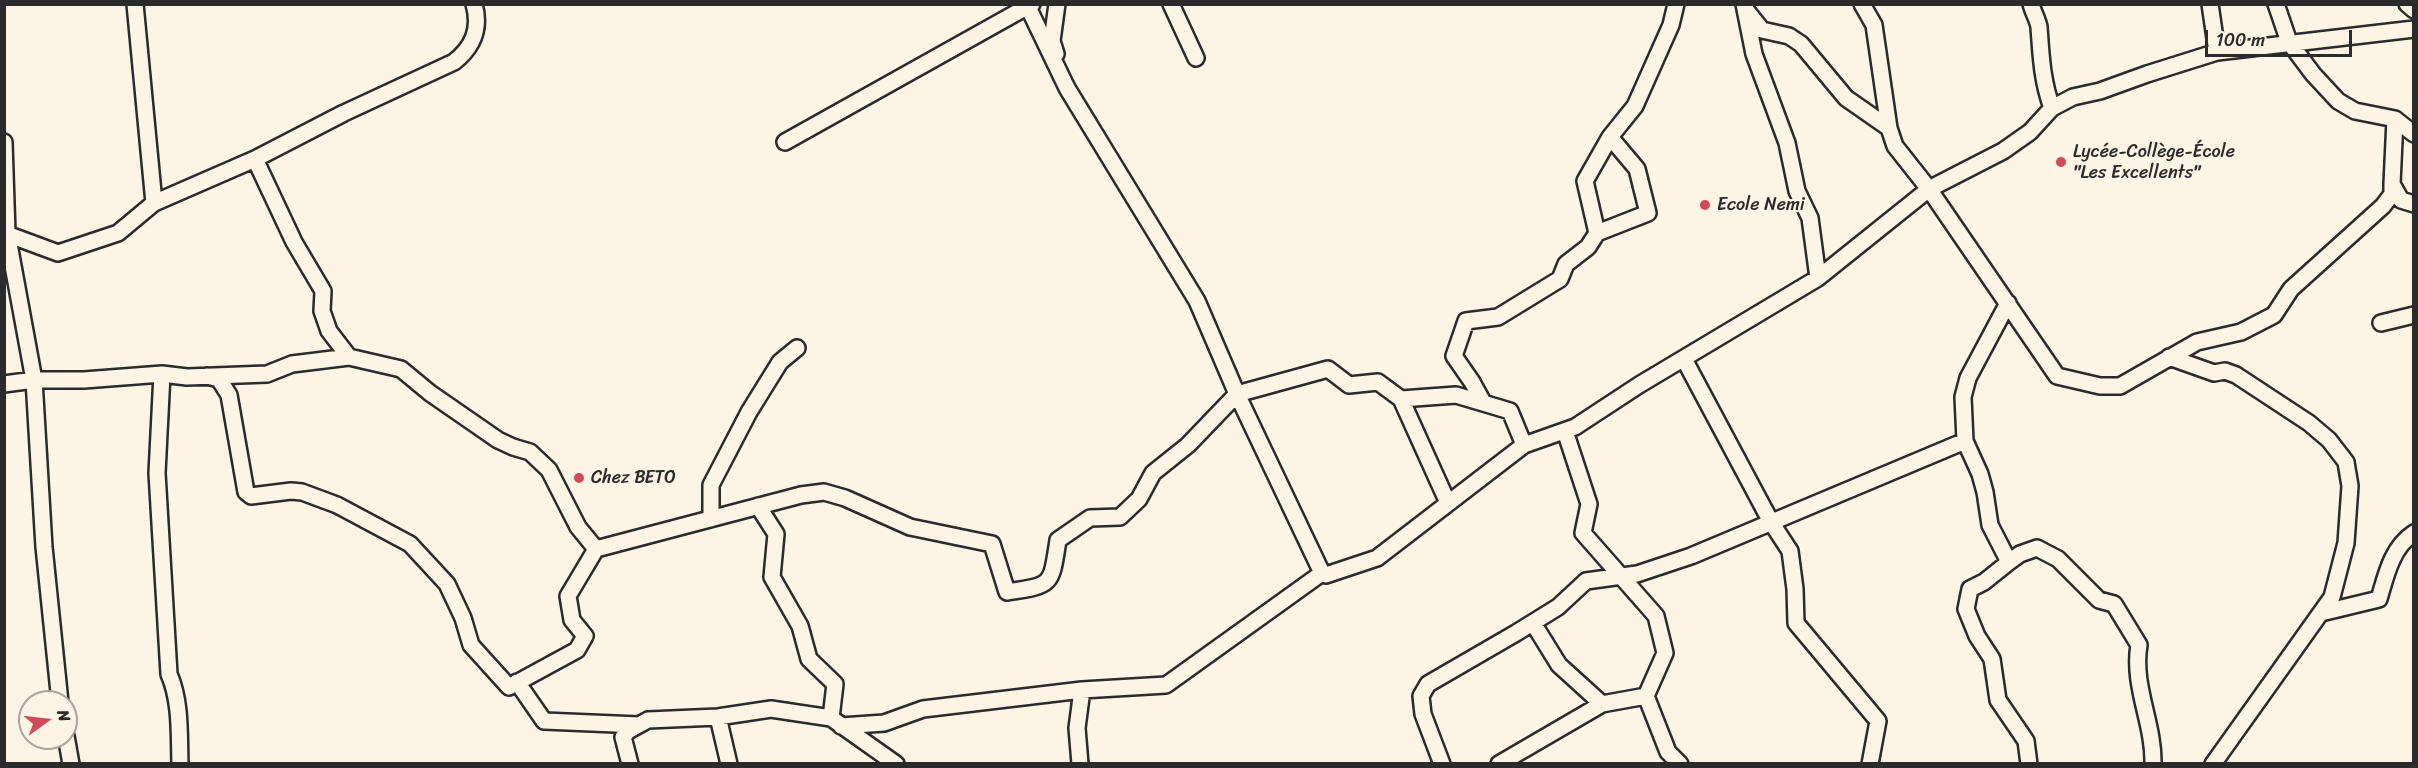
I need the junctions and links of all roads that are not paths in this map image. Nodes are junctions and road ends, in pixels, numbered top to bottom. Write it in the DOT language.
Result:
graph roads {
  1 [pos="135,4"];
  2 [pos="474,4"];
  3 [pos="1057,4"];
  4 [pos="1172,4"];
  5 [pos="1676,4"];
  6 [pos="1862,4"];
  7 [pos="2031,4"];
  8 [pos="2210,4"];
  9 [pos="2276,4"];
  10 [pos="2406,4"];
  11 [pos="1030,6"];
  12 [pos="1744,6"];
  13 [pos="2414,10"];
  14 [pos="2414,29"];
  15 [pos="2289,42"];
  16 [pos="2217,52"];
  17 [pos="1196,58"];
  18 [pos="1067,88"];
  19 [pos="2052,108"];
  20 [pos="2395,119"];
  21 [pos="1889,128"];
  22 [pos="2414,134"];
  23 [pos="1610,137"];
  24 [pos="4,142"];
  25 [pos="785,142"];
  26 [pos="255,159"];
  27 [pos="2392,184"];
  28 [pos="1929,189"];
  29 [pos="154,203"];
  30 [pos="2414,204"];
  31 [pos="6,233"];
  32 [pos="1598,233"];
  33 [pos="1818,278"];
  34 [pos="2008,303"];
  35 [pos="2414,315"];
  36 [pos="2381,323"];
  37 [pos="797,348"];
  38 [pos="349,357"];
  39 [pos="2169,357"];
  40 [pos="1684,358"];
  41 [pos="162,374"];
  42 [pos="207,376"];
  43 [pos="34,380"];
  44 [pos="4,384"];
  45 [pos="1237,394"];
  46 [pos="1401,399"];
  47 [pos="1483,402"];
  48 [pos="1565,431"];
  49 [pos="1965,441"];
  50 [pos="1524,446"];
  51 [pos="1448,503"];
  52 [pos="758,507"];
  53 [pos="711,519"];
  54 [pos="1771,522"];
  55 [pos="2414,533"];
  56 [pos="596,549"];
  57 [pos="2009,562"];
  58 [pos="1322,573"];
  59 [pos="1620,576"];
  60 [pos="2321,613"];
  61 [pos="1533,622"];
  62 [pos="517,682"];
  63 [pos="59,690"];
  64 [pos="1082,690"];
  65 [pos="1646,696"];
  66 [pos="1602,704"];
  67 [pos="718,717"];
  68 [pos="836,722"];
  69 [pos="639,725"];
  70 [pos="877,758"];
  71 [pos="180,764"];
  72 [pos="630,764"];
  73 [pos="729,764"];
  74 [pos="896,764"];
  75 [pos="1080,764"];
  76 [pos="1442,764"];
  77 [pos="1499,764"];
  78 [pos="1680,764"];
  79 [pos="1870,764"];
  80 [pos="2029,764"];
  81 [pos="2153,764"];
  82 [pos="2213,764"];
  1 -- 29 [label="street"];
  2 -- 26 [label="street"];
  3 -- 18 [label="street"];
  4 -- 17 [label="street"];
  5 -- 23 [label="street"];
  6 -- 21 [label="street"];
  7 -- 19 [label="street"];
  8 -- 16 [label="street"];
  9 -- 15 [label="street"];
  10 -- 13 [label="street"];
  11 -- 18 [label="street"];
  11 -- 25 [label="street"];
  12 -- 21 [label="street"];
  12 -- 33 [label="street"];
  14 -- 15 [label="street"];
  15 -- 16 [label="street"];
  15 -- 20 [label="street"];
  16 -- 19 [label="street"];
  18 -- 45 [label="street"];
  19 -- 28 [label="street"];
  20 -- 22 [label="street"];
  20 -- 27 [label="street"];
  21 -- 28 [label="street"];
  23 -- 32 [label="street"];
  23 -- 32 [label="street"];
  24 -- 31 [label="street"];
  26 -- 29 [label="street"];
  26 -- 38 [label="street"];
  27 -- 30 [label="street"];
  27 -- 39 [label="street"];
  28 -- 33 [label="street"];
  28 -- 34 [label="street"];
  29 -- 31 [label="street"];
  31 -- 43 [label="street"];
  32 -- 47 [label="street"];
  33 -- 40 [label="street"];
  34 -- 39 [label="street"];
  34 -- 49 [label="street"];
  35 -- 36 [label="street"];
  37 -- 53 [label="street"];
  38 -- 42 [label="street"];
  38 -- 56 [label="street"];
  39 -- 60 [label="street"];
  40 -- 48 [label="street"];
  40 -- 54 [label="street"];
  41 -- 42 [label="street"];
  41 -- 43 [label="street"];
  41 -- 71 [label="street"];
  42 -- 62 [label="street"];
  43 -- 44 [label="street"];
  43 -- 63 [label="street"];
  45 -- 46 [label="street"];
  45 -- 52 [label="street"];
  45 -- 58 [label="street"];
  46 -- 47 [label="street"];
  46 -- 51 [label="street"];
  47 -- 50 [label="street"];
  48 -- 50 [label="street"];
  48 -- 59 [label="street"];
  49 -- 54 [label="street"];
  49 -- 57 [label="street"];
  50 -- 51 [label="street"];
  51 -- 58 [label="street"];
  52 -- 53 [label="street"];
  52 -- 68 [label="street"];
  53 -- 56 [label="street"];
  54 -- 59 [label="street"];
  54 -- 79 [label="street"];
  55 -- 60 [label="street"];
  56 -- 62 [label="street"];
  57 -- 80 [label="street"];
  57 -- 81 [label="street"];
  58 -- 64 [label="street"];
  59 -- 61 [label="street"];
  59 -- 65 [label="street"];
  60 -- 82 [label="street"];
  61 -- 66 [label="street"];
  61 -- 76 [label="street"];
  62 -- 69 [label="street"];
  64 -- 68 [label="street"];
  64 -- 75 [label="street"];
  65 -- 66 [label="street"];
  65 -- 78 [label="street"];
  66 -- 77 [label="street"];
  67 -- 68 [label="street"];
  67 -- 69 [label="street"];
  67 -- 73 [label="street"];
  68 -- 70 [label="street"];
  69 -- 72 [label="street"];
  70 -- 74 [label="street"];
}
